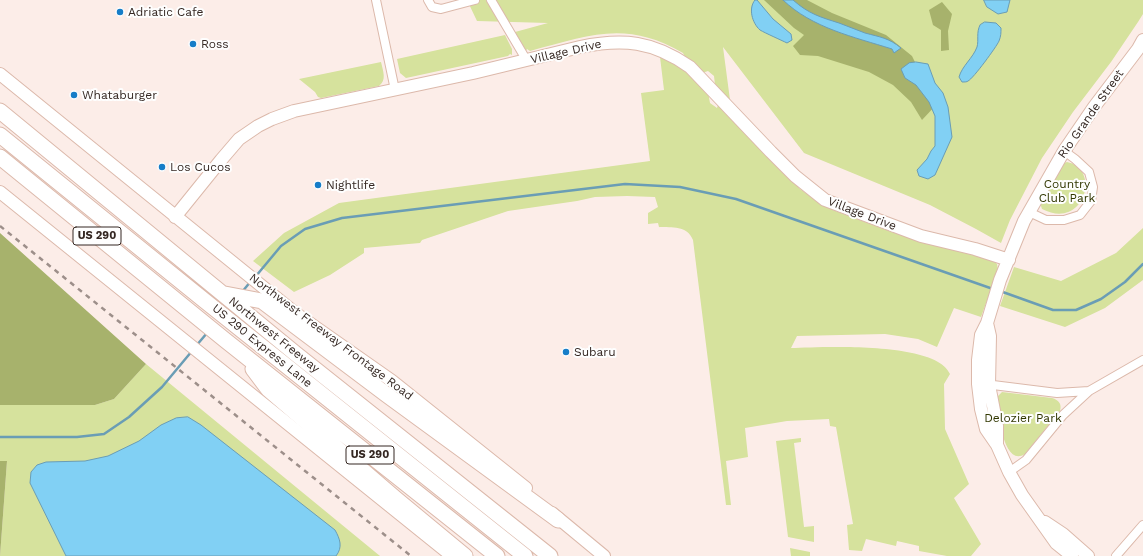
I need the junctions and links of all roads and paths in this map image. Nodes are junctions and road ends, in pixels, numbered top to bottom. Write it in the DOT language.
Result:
graph roads {
  1 [pos="376,0"];
  2 [pos="428,0"];
  3 [pos="475,0"];
  4 [pos="491,0"];
  5 [pos="1141,47"];
  6 [pos="526,61"];
  7 [pos="0,74"];
  8 [pos="395,90"];
  9 [pos="0,111"];
  10 [pos="0,135"];
  11 [pos="1064,151"];
  12 [pos="0,157"];
  13 [pos="0,192"];
  14 [pos="1029,212"];
  15 [pos="175,217"];
  16 [pos="1008,260"];
  17 [pos="220,290"];
  18 [pos="242,353"];
  19 [pos="1143,360"];
  20 [pos="984,384"];
  21 [pos="1089,391"];
  22 [pos="1009,472"];
  23 [pos="1039,518"];
  24 [pos="558,520"];
  25 [pos="1143,525"];
  26 [pos="452,556"];
  27 [pos="465,556"];
  28 [pos="497,556"];
  29 [pos="525,556"];
  30 [pos="550,556"];
  31 [pos="604,556"];
  32 [pos="1072,556"];
  33 [pos="1088,556"];
  34 [pos="1116,556"];
  1 -- 8 [label="street"];
  2 -- 3 [label="street"];
  4 -- 6 [label="street"];
  5 -- 11 [label="street, Rio Grande Street"];
  6 -- 8 [label="street, Village Drive"];
  6 -- 16 [label="street, Village Drive"];
  7 -- 15 [label="street, Northwest Freeway Frontage Road"];
  8 -- 15 [label="street, Village Drive"];
  9 -- 17 [label="highway, Northwest Freeway / US 290"];
  10 -- 29 [label="highway, US 290 Express Lane"];
  11 -- 14 [label="street, Rio Grande Street"];
  11 -- 14 [label="street"];
  12 -- 18 [label="highway, US 290"];
  13 -- 26 [label="street"];
  14 -- 16 [label="street, Rio Grande Street"];
  15 -- 24 [label="street, Northwest Freeway Frontage Road"];
  16 -- 20 [label="street, Rio Grande Street"];
  17 -- 24 [label="highway"];
  17 -- 30 [label="highway, Northwest Freeway / US 290"];
  18 -- 27 [label="highway"];
  18 -- 28 [label="highway, US 290"];
  19 -- 21 [label="street"];
  20 -- 21 [label="street"];
  20 -- 22 [label="street, Rio Grande Street"];
  21 -- 22 [label="street"];
  22 -- 23 [label="street, Rio Grande Street"];
  23 -- 32 [label="street, Rio Grande Street"];
  23 -- 33 [label="street, Rio Grande Street"];
  24 -- 31 [label="street, Northwest Freeway Frontage Road"];
  25 -- 34 [label="street"];
}
